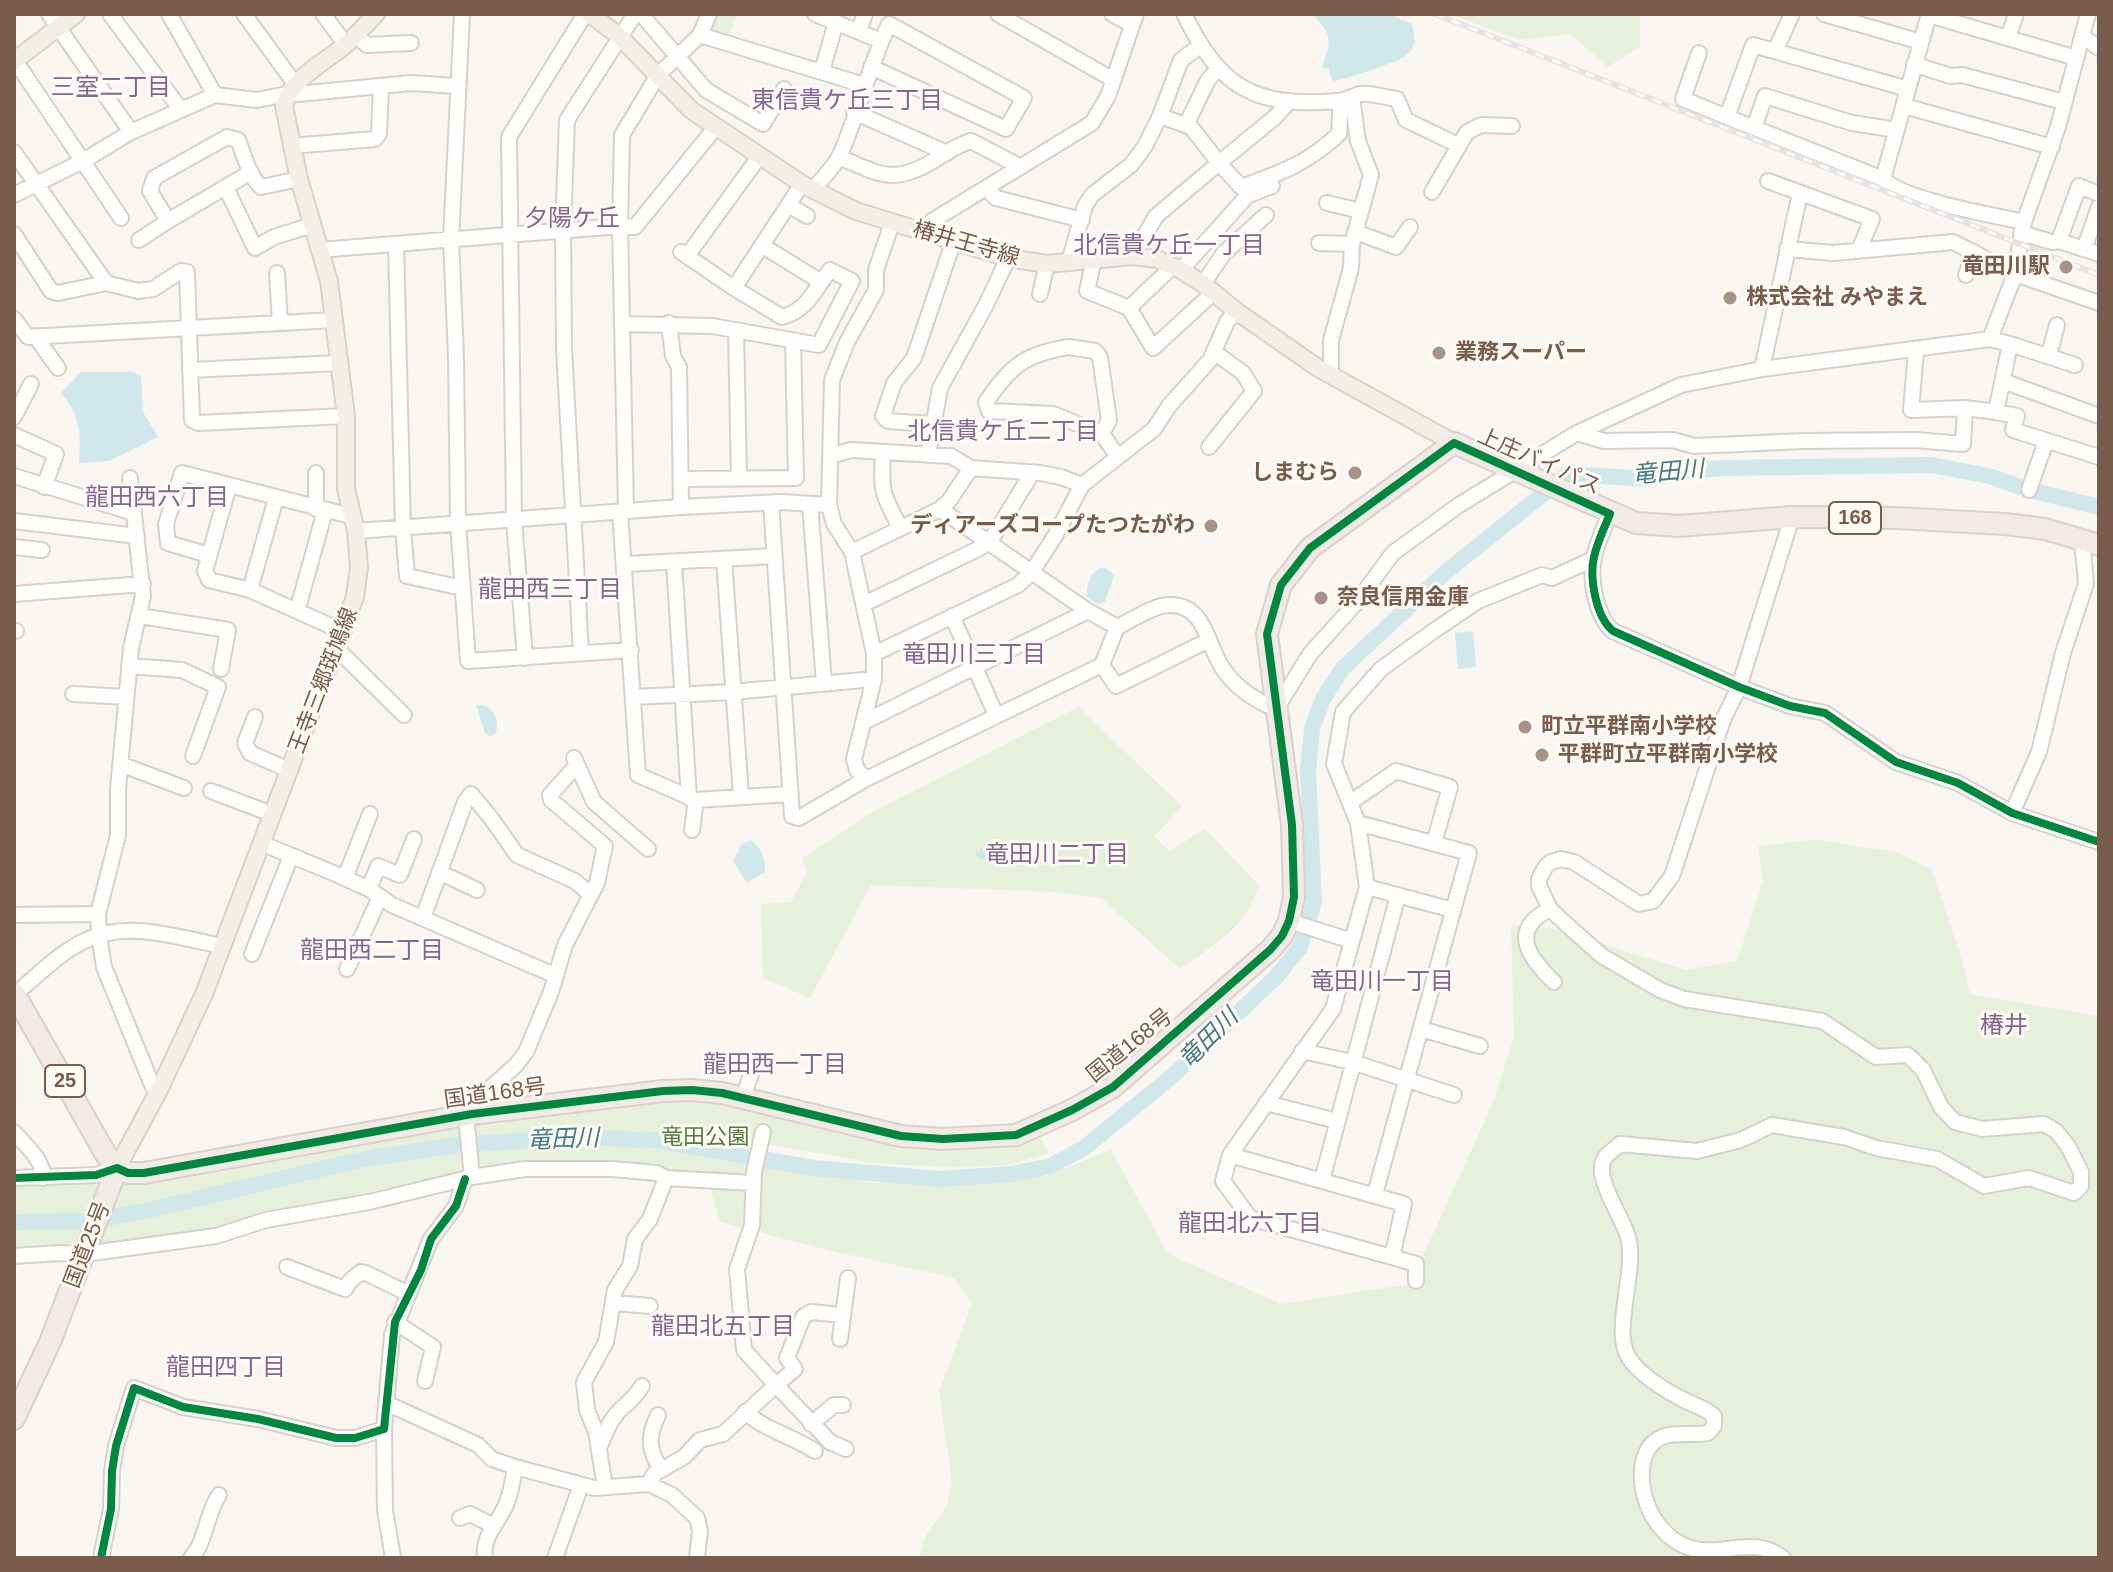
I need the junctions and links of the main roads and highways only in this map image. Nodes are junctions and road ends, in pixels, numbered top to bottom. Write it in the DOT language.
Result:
graph roads {
  1 [pos="76,14"];
  2 [pos="376,14"];
  3 [pos="588,14"];
  4 [pos="53,21"];
  5 [pos="14,60"];
  6 [pos="1454,443"];
  7 [pos="2090,543"];
  8 [pos="14,994"];
  9 [pos="117,1168"];
  10 [pos="14,1419"];
  1 -- 4 [label="main road"];
  2 -- 9 [label="main road, 王寺三郷斑鳩線"];
  3 -- 6 [label="main road, 椿井王寺線"];
  4 -- 5 [label="main road"];
  6 -- 7 [label="highway, 上庄バイパス / 168"];
  6 -- 9 [label="highway, 国道168号"];
  8 -- 9 [label="highway, 25"];
  9 -- 10 [label="highway, 国道25号"];
}
